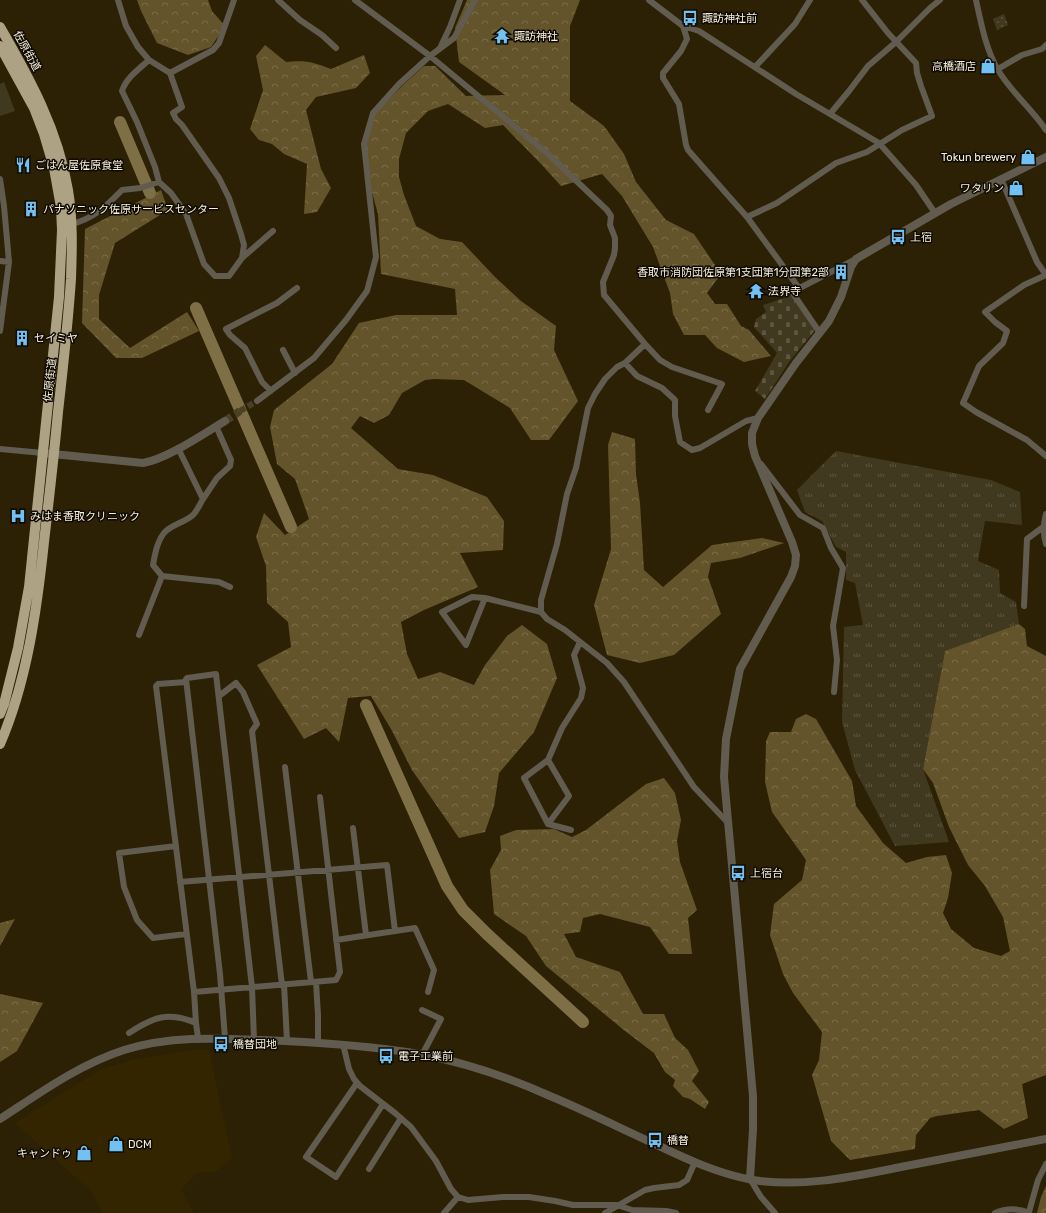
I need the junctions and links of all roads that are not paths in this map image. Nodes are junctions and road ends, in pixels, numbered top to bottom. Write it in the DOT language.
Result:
graph roads {
  1 [pos="118,0"];
  2 [pos="234,0"];
  3 [pos="278,0"];
  4 [pos="355,0"];
  5 [pos="460,0"];
  6 [pos="476,0"];
  7 [pos="649,0"];
  8 [pos="810,0"];
  9 [pos="862,0"];
  10 [pos="940,0"];
  11 [pos="976,0"];
  12 [pos="683,26"];
  13 [pos="0,27"];
  14 [pos="896,42"];
  15 [pos="1046,45"];
  16 [pos="336,48"];
  17 [pos="439,49"];
  18 [pos="1,50"];
  19 [pos="430,56"];
  20 [pos="149,60"];
  21 [pos="755,67"];
  22 [pos="998,70"];
  23 [pos="170,73"];
  24 [pos="830,114"];
  25 [pos="1046,130"];
  26 [pos="879,143"];
  27 [pos="1046,157"];
  28 [pos="0,179"];
  29 [pos="1001,179"];
  30 [pos="156,183"];
  31 [pos="935,213"];
  32 [pos="747,217"];
  33 [pos="72,224"];
  34 [pos="273,231"];
  35 [pos="242,258"];
  36 [pos="856,259"];
  37 [pos="0,261"];
  38 [pos="9,262"];
  39 [pos="1046,275"];
  40 [pos="297,288"];
  41 [pos="799,288"];
  42 [pos="0,331"];
  43 [pos="820,333"];
  44 [pos="645,344"];
  45 [pos="283,350"];
  46 [pos="625,363"];
  47 [pos="296,373"];
  48 [pos="271,391"];
  49 [pos="257,401"];
  50 [pos="708,410"];
  51 [pos="758,418"];
  52 [pos="225,421"];
  53 [pos="216,426"];
  54 [pos="178,448"];
  55 [pos="0,449"];
  56 [pos="43,453"];
  57 [pos="54,454"];
  58 [pos="755,456"];
  59 [pos="1046,456"];
  60 [pos="203,499"];
  61 [pos="1046,514"];
  62 [pos="1043,528"];
  63 [pos="1045,535"];
  64 [pos="1046,544"];
  65 [pos="162,576"];
  66 [pos="230,587"];
  67 [pos="485,598"];
  68 [pos="1024,606"];
  69 [pos="540,612"];
  70 [pos="140,635"];
  71 [pos="580,642"];
  72 [pos="186,682"];
  73 [pos="834,692"];
  74 [pos="219,696"];
  75 [pos="0,714"];
  76 [pos="0,744"];
  77 [pos="548,760"];
  78 [pos="285,767"];
  79 [pos="320,797"];
  80 [pos="548,824"];
  81 [pos="729,824"];
  82 [pos="353,828"];
  83 [pos="571,830"];
  84 [pos="176,846"];
  85 [pos="358,868"];
  86 [pos="328,870"];
  87 [pos="298,873"];
  88 [pos="269,876"];
  89 [pos="240,878"];
  90 [pos="209,880"];
  91 [pos="180,882"];
  92 [pos="395,931"];
  93 [pos="186,934"];
  94 [pos="366,935"];
  95 [pos="336,940"];
  96 [pos="314,982"];
  97 [pos="283,984"];
  98 [pos="252,987"];
  99 [pos="222,990"];
  100 [pos="194,992"];
  101 [pos="428,992"];
  102 [pos="422,1010"];
  103 [pos="196,1023"];
  104 [pos="129,1033"];
  105 [pos="198,1038"];
  106 [pos="225,1038"];
  107 [pos="254,1040"];
  108 [pos="287,1041"];
  109 [pos="318,1042"];
  110 [pos="343,1044"];
  111 [pos="422,1055"];
  112 [pos="357,1083"];
  113 [pos="383,1104"];
  114 [pos="401,1118"];
  115 [pos="0,1120"];
  116 [pos="1046,1139"];
  117 [pos="695,1162"];
  118 [pos="1046,1164"];
  119 [pos="369,1169"];
  120 [pos="750,1179"];
  121 [pos="458,1197"];
  122 [pos="617,1205"];
  123 [pos="1029,1212"];
  124 [pos="444,1213"];
  125 [pos="605,1213"];
  126 [pos="676,1213"];
  127 [pos="775,1213"];
  128 [pos="995,1213"];
  1 -- 20 [label="street"];
  2 -- 23 [label="street"];
  3 -- 16 [label="street"];
  4 -- 19 [label="street"];
  5 -- 17 [label="street"];
  6 -- 17 [label="street"];
  7 -- 12 [label="street"];
  8 -- 21 [label="street"];
  9 -- 14 [label="street"];
  10 -- 14 [label="street"];
  11 -- 22 [label="street"];
  12 -- 21 [label="street"];
  12 -- 32 [label="street"];
  13 -- 33 [label="highway, 佐原街道"];
  14 -- 24 [label="street"];
  14 -- 26 [label="street"];
  15 -- 22 [label="street"];
  17 -- 19 [label="street"];
  18 -- 56 [label="highway, 佐原街道"];
  19 -- 44 [label="street"];
  19 -- 47 [label="street"];
  20 -- 23 [label="street"];
  20 -- 30 [label="street"];
  21 -- 24 [label="street"];
  22 -- 25 [label="street"];
  23 -- 35 [label="street"];
  24 -- 26 [label="street"];
  26 -- 31 [label="street"];
  26 -- 32 [label="street"];
  27 -- 29 [label="street"];
  28 -- 38 [label="street"];
  29 -- 31 [label="street"];
  29 -- 39 [label="street"];
  30 -- 33 [label="street"];
  30 -- 35 [label="street"];
  31 -- 36 [label="street"];
  32 -- 41 [label="street"];
  33 -- 57 [label="highway, 佐原街道"];
  34 -- 35 [label="street"];
  36 -- 41 [label="street"];
  36 -- 43 [label="street"];
  37 -- 38 [label="street"];
  38 -- 42 [label="street"];
  39 -- 59 [label="street"];
  40 -- 48 [label="street"];
  41 -- 43 [label="street"];
  43 -- 51 [label="street"];
  44 -- 46 [label="street"];
  44 -- 50 [label="street"];
  45 -- 47 [label="street"];
  46 -- 51 [label="street"];
  46 -- 69 [label="street"];
  47 -- 48 [label="street"];
  48 -- 49 [label="street"];
  51 -- 58 [label="street"];
  52 -- 53 [label="street"];
  53 -- 54 [label="street"];
  53 -- 60 [label="street"];
  54 -- 57 [label="street"];
  54 -- 60 [label="street"];
  55 -- 56 [label="street"];
  56 -- 57 [label="street"];
  56 -- 75 [label="highway, 佐原街道"];
  57 -- 76 [label="highway, 佐原街道"];
  58 -- 73 [label="street"];
  58 -- 81 [label="street"];
  60 -- 65 [label="street"];
  61 -- 62 [label="street"];
  62 -- 63 [label="street"];
  62 -- 68 [label="street"];
  63 -- 64 [label="street"];
  65 -- 66 [label="street"];
  65 -- 70 [label="street"];
  67 -- 67 [label="street"];
  67 -- 69 [label="street"];
  69 -- 71 [label="street"];
  71 -- 77 [label="street"];
  71 -- 81 [label="street"];
  72 -- 74 [label="street"];
  72 -- 84 [label="street"];
  72 -- 90 [label="street"];
  74 -- 88 [label="street"];
  74 -- 89 [label="street"];
  77 -- 80 [label="street"];
  77 -- 80 [label="street"];
  78 -- 87 [label="street"];
  79 -- 86 [label="street"];
  80 -- 83 [label="street"];
  81 -- 120 [label="street"];
  82 -- 85 [label="street"];
  84 -- 91 [label="street"];
  84 -- 93 [label="street"];
  85 -- 86 [label="street"];
  85 -- 92 [label="street"];
  85 -- 94 [label="street"];
  86 -- 87 [label="street"];
  86 -- 95 [label="street"];
  87 -- 88 [label="street"];
  87 -- 96 [label="street"];
  88 -- 89 [label="street"];
  88 -- 97 [label="street"];
  89 -- 90 [label="street"];
  89 -- 98 [label="street"];
  90 -- 91 [label="street"];
  90 -- 99 [label="street"];
  91 -- 93 [label="street"];
  92 -- 94 [label="street"];
  92 -- 101 [label="street"];
  93 -- 100 [label="street"];
  94 -- 95 [label="street"];
  95 -- 96 [label="street"];
  96 -- 97 [label="street"];
  96 -- 109 [label="street"];
  97 -- 98 [label="street"];
  97 -- 108 [label="street"];
  98 -- 99 [label="street"];
  98 -- 107 [label="street"];
  99 -- 100 [label="street"];
  99 -- 106 [label="street"];
  100 -- 103 [label="street"];
  102 -- 111 [label="street"];
  103 -- 104 [label="street"];
  103 -- 105 [label="street"];
  105 -- 106 [label="street"];
  105 -- 115 [label="street"];
  106 -- 107 [label="street"];
  107 -- 108 [label="street"];
  108 -- 109 [label="street"];
  109 -- 110 [label="street"];
  110 -- 111 [label="street"];
  110 -- 112 [label="street"];
  111 -- 117 [label="street"];
  112 -- 113 [label="street"];
  112 -- 113 [label="street"];
  113 -- 114 [label="street"];
  114 -- 119 [label="street"];
  114 -- 121 [label="street"];
  116 -- 120 [label="street"];
  117 -- 120 [label="street"];
  117 -- 122 [label="street"];
  118 -- 123 [label="street"];
  120 -- 127 [label="street"];
  121 -- 122 [label="street"];
  121 -- 124 [label="street"];
  122 -- 125 [label="street"];
  122 -- 126 [label="street"];
  123 -- 128 [label="street"];
}
